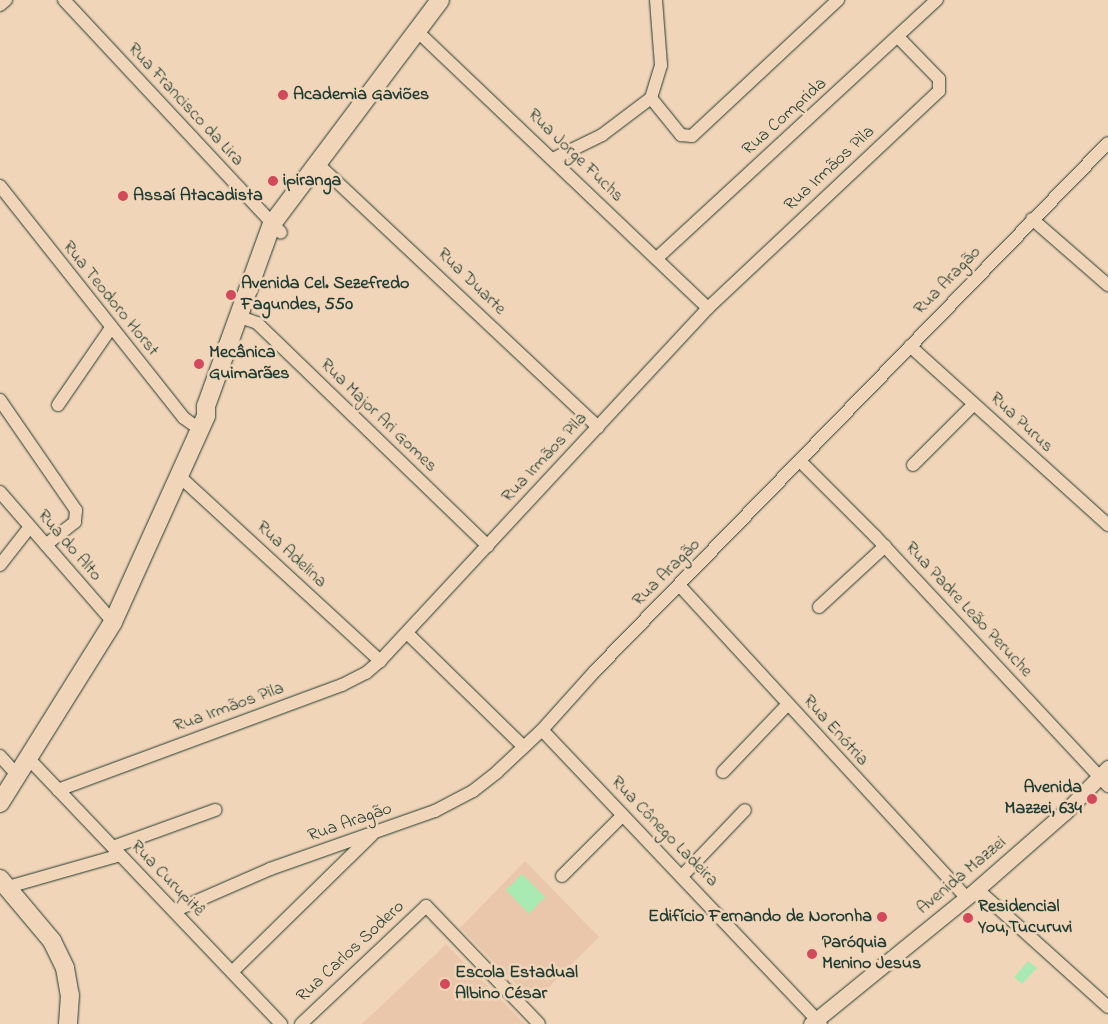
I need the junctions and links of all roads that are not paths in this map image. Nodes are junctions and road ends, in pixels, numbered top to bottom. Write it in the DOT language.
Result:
graph roads {
  1 [pos="6,0"];
  2 [pos="64,0"];
  3 [pos="440,0"];
  4 [pos="656,0"];
  5 [pos="838,0"];
  6 [pos="937,0"];
  7 [pos="0,5"];
  8 [pos="417,30"];
  9 [pos="898,37"];
  10 [pos="651,98"];
  11 [pos="1108,144"];
  12 [pos="553,159"];
  13 [pos="319,165"];
  14 [pos="0,186"];
  15 [pos="1032,219"];
  16 [pos="276,228"];
  17 [pos="657,258"];
  18 [pos="1108,286"];
  19 [pos="708,308"];
  20 [pos="245,319"];
  21 [pos="111,328"];
  22 [pos="910,346"];
  23 [pos="0,400"];
  24 [pos="974,404"];
  25 [pos="58,405"];
  26 [pos="202,422"];
  27 [pos="598,427"];
  28 [pos="800,461"];
  29 [pos="913,465"];
  30 [pos="178,475"];
  31 [pos="0,492"];
  32 [pos="1108,525"];
  33 [pos="29,528"];
  34 [pos="46,545"];
  35 [pos="488,546"];
  36 [pos="885,546"];
  37 [pos="0,565"];
  38 [pos="679,585"];
  39 [pos="820,608"];
  40 [pos="113,622"];
  41 [pos="407,633"];
  42 [pos="380,661"];
  43 [pos="788,704"];
  44 [pos="542,730"];
  45 [pos="524,747"];
  46 [pos="0,756"];
  47 [pos="28,758"];
  48 [pos="722,772"];
  49 [pos="17,776"];
  50 [pos="1105,777"];
  51 [pos="58,790"];
  52 [pos="0,803"];
  53 [pos="215,810"];
  54 [pos="745,810"];
  55 [pos="623,815"];
  56 [pos="374,834"];
  57 [pos="116,851"];
  58 [pos="562,876"];
  59 [pos="682,876"];
  60 [pos="4,883"];
  61 [pos="972,894"];
  62 [pos="174,911"];
  63 [pos="232,972"];
  64 [pos="1108,1007"];
  65 [pos="816,1023"];
  66 [pos="68,1024"];
  67 [pos="281,1024"];
  68 [pos="301,1024"];
  69 [pos="539,1024"];
  1 -- 7 [label="street"];
  2 -- 16 [label="street, Rua Francisco da Lira"];
  3 -- 8 [label="main road"];
  4 -- 10 [label="street"];
  5 -- 10 [label="street"];
  6 -- 9 [label="street, Rua Comprida"];
  8 -- 12 [label="street, Rua Jorge Fuchs"];
  8 -- 13 [label="main road"];
  9 -- 17 [label="street, Rua Comprida"];
  9 -- 19 [label="street, Rua Irmãos Pìla"];
  10 -- 12 [label="street"];
  11 -- 15 [label="street, Rua Aragão"];
  12 -- 17 [label="street, Rua Jorge Fuchs"];
  13 -- 16 [label="main road"];
  13 -- 27 [label="street, Rua Duarte"];
  14 -- 21 [label="street, Rua Teodoro Horst"];
  15 -- 18 [label="street"];
  15 -- 22 [label="street, Rua Aragão"];
  16 -- 20 [label="main road"];
  17 -- 19 [label="street, Rua Jorge Fuchs"];
  19 -- 27 [label="street, Rua Irmãos Pìla"];
  20 -- 26 [label="main road"];
  20 -- 35 [label="street, Rua Major Ari Gomes"];
  21 -- 25 [label="street"];
  21 -- 26 [label="street, Rua Teodoro Horst"];
  22 -- 24 [label="street, Rua Purus"];
  22 -- 28 [label="street, Rua Aragão"];
  23 -- 34 [label="street"];
  24 -- 29 [label="street"];
  24 -- 32 [label="street, Rua Purus"];
  26 -- 30 [label="main road"];
  27 -- 35 [label="street, Rua Irmãos Pìla"];
  28 -- 36 [label="street, Rua Padre Leão Peruche"];
  28 -- 38 [label="street, Rua Aragão"];
  30 -- 40 [label="main road"];
  30 -- 42 [label="street, Rua Adelina"];
  31 -- 33 [label="street, Rua do Alto"];
  33 -- 34 [label="street, Rua do Alto"];
  33 -- 37 [label="street"];
  34 -- 40 [label="street, Rua do Alto"];
  35 -- 41 [label="street, Rua Irmãos Pìla"];
  36 -- 39 [label="street"];
  36 -- 50 [label="street, Rua Padre Leão Peruche"];
  38 -- 43 [label="street, Rua Enótria"];
  38 -- 44 [label="street, Rua Aragão"];
  40 -- 47 [label="main road"];
  41 -- 42 [label="street, Rua Irmãos Pìla"];
  41 -- 45 [label="street"];
  42 -- 51 [label="street, Rua Irmãos Pìla"];
  43 -- 48 [label="street"];
  43 -- 61 [label="street, Rua Enótria"];
  44 -- 45 [label="street, Rua Aragão"];
  44 -- 55 [label="street, Rua Cônego Ladeira"];
  45 -- 56 [label="street, Rua Aragão"];
  46 -- 49 [label="street"];
  47 -- 49 [label="main road"];
  47 -- 51 [label="street, Rua Curupitê"];
  49 -- 52 [label="main road"];
  50 -- 61 [label="street, Avenida Mazzei"];
  51 -- 57 [label="street, Rua Curupitê"];
  53 -- 57 [label="street"];
  54 -- 59 [label="street"];
  55 -- 58 [label="street"];
  55 -- 59 [label="street, Rua Cônego Ladeira"];
  56 -- 62 [label="street, Rua Aragão"];
  56 -- 63 [label="street"];
  57 -- 60 [label="street"];
  57 -- 62 [label="street, Rua Curupitê"];
  59 -- 65 [label="street, Rua Cônego Ladeira"];
  60 -- 66 [label="main road"];
  61 -- 64 [label="street, Rua Enótria"];
  61 -- 65 [label="street, Avenida Mazzei"];
  62 -- 63 [label="street, Rua Curupitê"];
  63 -- 67 [label="street, Rua Curupitê"];
  68 -- 69 [label="street, Rua Carlos Sodero"];
}
